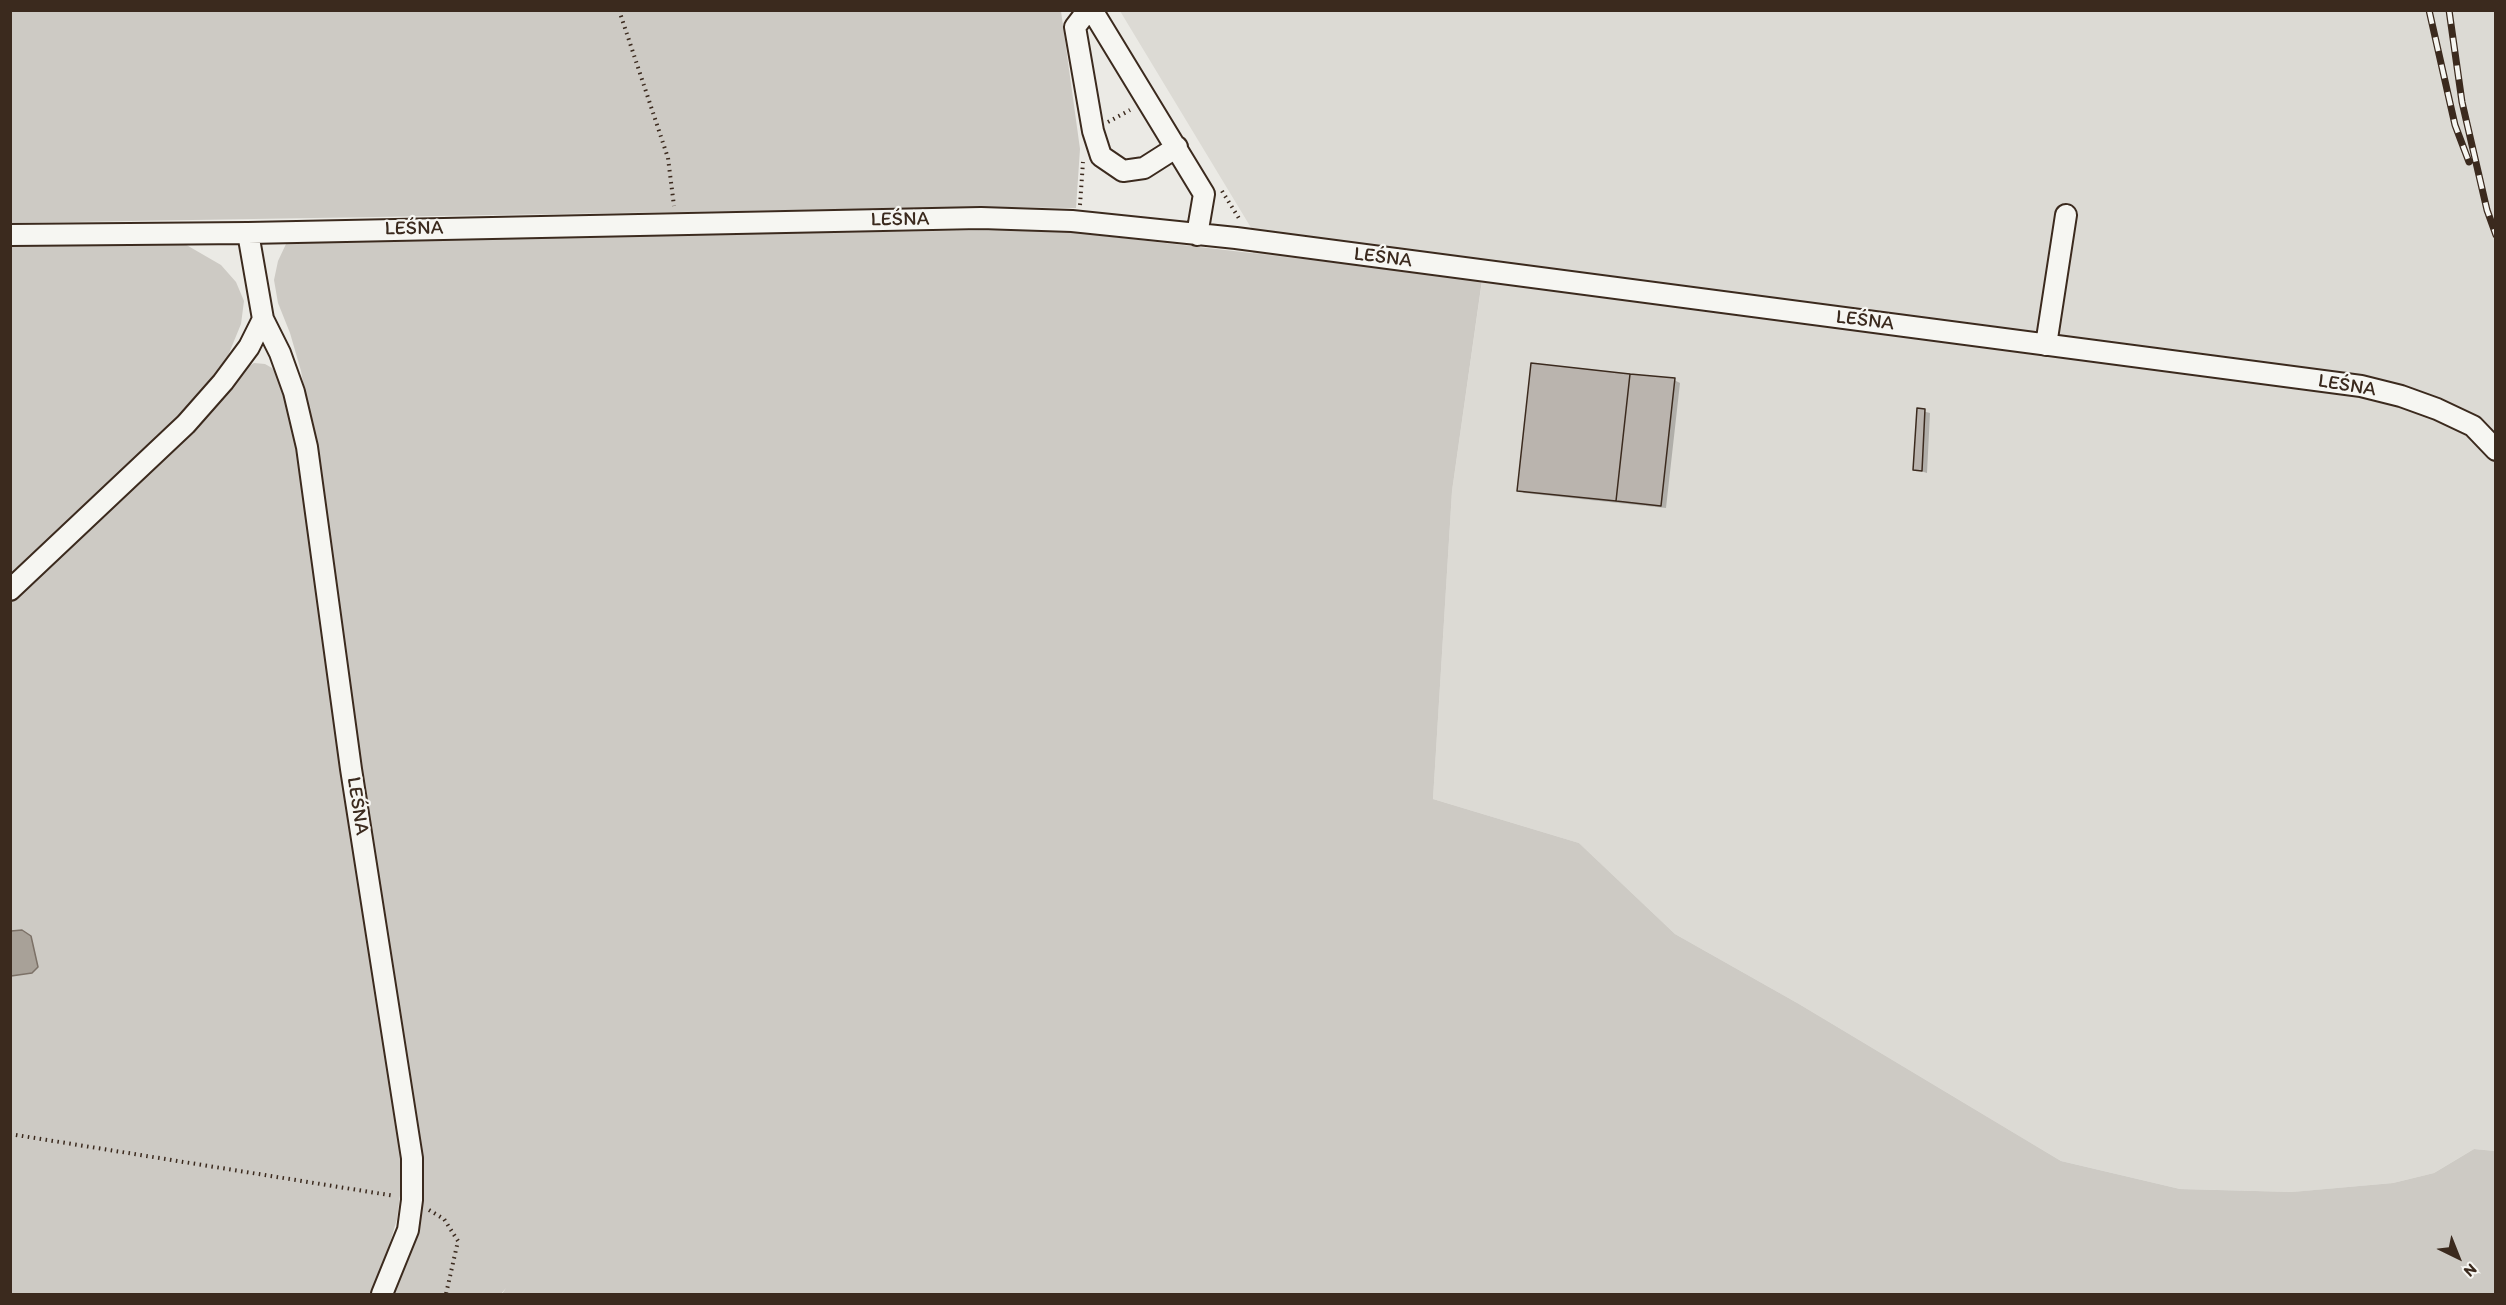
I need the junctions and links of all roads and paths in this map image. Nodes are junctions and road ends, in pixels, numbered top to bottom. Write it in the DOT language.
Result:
graph roads {
  1 [pos="619,10"];
  2 [pos="1090,10"];
  3 [pos="1148,99"];
  4 [pos="1094,131"];
  5 [pos="1177,147"];
  6 [pos="2066,215"];
  7 [pos="676,224"];
  8 [pos="248,233"];
  9 [pos="10,235"];
  10 [pos="1197,235"];
  11 [pos="263,319"];
  12 [pos="2046,345"];
  13 [pos="2496,450"];
  14 [pos="10,590"];
  15 [pos="10,1134"];
  16 [pos="412,1200"];
  17 [pos="382,1294"];
  18 [pos="446,1294"];
  1 -- 7 [label="path"];
  2 -- 3 [label="street"];
  2 -- 4 [label="street"];
  3 -- 4 [label="path"];
  3 -- 5 [label="street"];
  4 -- 5 [label="street"];
  5 -- 10 [label="street"];
  6 -- 12 [label="street"];
  7 -- 8 [label="street, LEŚNA"];
  7 -- 10 [label="street, LEŚNA"];
  8 -- 9 [label="street, LEŚNA"];
  8 -- 11 [label="street, LEŚNA"];
  10 -- 12 [label="street, LEŚNA"];
  11 -- 14 [label="street"];
  11 -- 16 [label="street, LEŚNA"];
  12 -- 13 [label="street, LEŚNA"];
  15 -- 16 [label="path"];
  16 -- 17 [label="street, LEŚNA"];
  16 -- 18 [label="path"];
}
